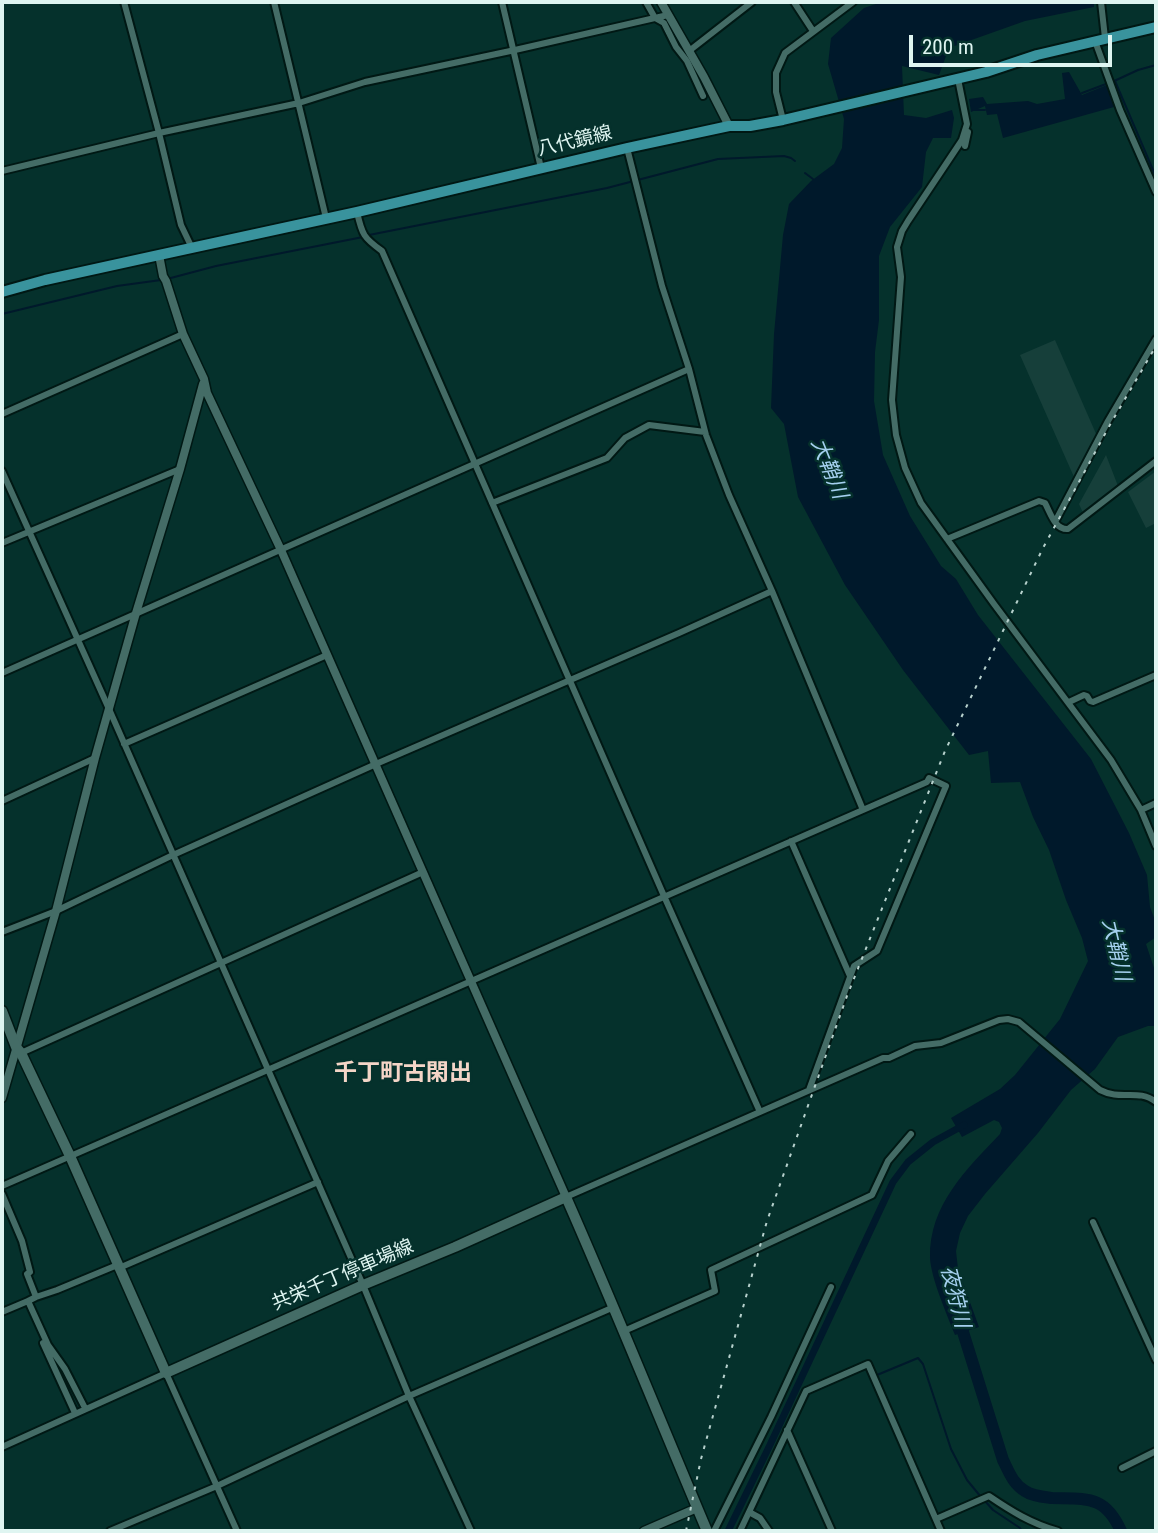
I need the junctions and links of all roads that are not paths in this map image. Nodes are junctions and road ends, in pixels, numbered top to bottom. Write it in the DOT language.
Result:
graph roads {
  1 [pos="124,2"];
  2 [pos="274,2"];
  3 [pos="502,2"];
  4 [pos="646,2"];
  5 [pos="661,2"];
  6 [pos="752,2"];
  7 [pos="794,2"];
  8 [pos="853,2"];
  9 [pos="1101,2"];
  10 [pos="668,15"];
  11 [pos="655,18"];
  12 [pos="1156,27"];
  13 [pos="813,31"];
  14 [pos="1100,39"];
  15 [pos="683,47"];
  16 [pos="514,50"];
  17 [pos="696,71"];
  18 [pos="958,79"];
  19 [pos="703,96"];
  20 [pos="299,103"];
  21 [pos="783,120"];
  22 [pos="729,126"];
  23 [pos="967,126"];
  24 [pos="159,133"];
  25 [pos="965,146"];
  26 [pos="627,148"];
  27 [pos="541,168"];
  28 [pos="2,171"];
  29 [pos="1156,192"];
  30 [pos="357,212"];
  31 [pos="326,218"];
  32 [pos="192,248"];
  33 [pos="159,255"];
  34 [pos="2,292"];
  35 [pos="183,334"];
  36 [pos="1156,339"];
  37 [pos="689,369"];
  38 [pos="204,379"];
  39 [pos="2,414"];
  40 [pos="705,432"];
  41 [pos="1156,461"];
  42 [pos="475,464"];
  43 [pos="180,469"];
  44 [pos="2,471"];
  45 [pos="492,503"];
  46 [pos="1055,522"];
  47 [pos="30,531"];
  48 [pos="947,539"];
  49 [pos="2,543"];
  50 [pos="281,550"];
  51 [pos="772,591"];
  52 [pos="136,613"];
  53 [pos="78,639"];
  54 [pos="327,655"];
  55 [pos="2,673"];
  56 [pos="1156,676"];
  57 [pos="569,680"];
  58 [pos="1069,702"];
  59 [pos="109,709"];
  60 [pos="124,744"];
  61 [pos="95,758"];
  62 [pos="376,764"];
  63 [pos="2,801"];
  64 [pos="1156,803"];
  65 [pos="863,810"];
  66 [pos="1141,810"];
  67 [pos="791,841"];
  68 [pos="1156,846"];
  69 [pos="173,855"];
  70 [pos="423,872"];
  71 [pos="664,896"];
  72 [pos="56,911"];
  73 [pos="2,932"];
  74 [pos="220,962"];
  75 [pos="850,976"];
  76 [pos="471,981"];
  77 [pos="2,1011"];
  78 [pos="19,1050"];
  79 [pos="268,1070"];
  80 [pos="809,1090"];
  81 [pos="2,1098"];
  82 [pos="1156,1102"];
  83 [pos="761,1112"];
  84 [pos="911,1134"];
  85 [pos="70,1156"];
  86 [pos="318,1182"];
  87 [pos="2,1186"];
  88 [pos="2,1194"];
  89 [pos="566,1197"];
  90 [pos="1093,1222"];
  91 [pos="119,1268"];
  92 [pos="363,1285"];
  93 [pos="831,1287"];
  94 [pos="36,1297"];
  95 [pos="27,1302"];
  96 [pos="614,1307"];
  97 [pos="2,1312"];
  98 [pos="624,1331"];
  99 [pos="1156,1360"];
  100 [pos="166,1373"];
  101 [pos="409,1396"];
  102 [pos="85,1408"];
  103 [pos="75,1413"];
  104 [pos="787,1430"];
  105 [pos="2,1447"];
  106 [pos="1156,1451"];
  107 [pos="1122,1468"];
  108 [pos="216,1486"];
  109 [pos="697,1508"];
  110 [pos="749,1512"];
  111 [pos="936,1519"];
  112 [pos="110,1531"];
  113 [pos="237,1531"];
  114 [pos="471,1531"];
  115 [pos="644,1531"];
  116 [pos="707,1531"];
  117 [pos="713,1531"];
  118 [pos="740,1531"];
  119 [pos="769,1531"];
  120 [pos="832,1531"];
  121 [pos="941,1531"];
  122 [pos="1058,1531"];
  1 -- 24 [label="street"];
  2 -- 20 [label="street"];
  3 -- 16 [label="street"];
  4 -- 11 [label="street"];
  5 -- 10 [label="street"];
  6 -- 15 [label="street"];
  7 -- 13 [label="street"];
  8 -- 13 [label="street"];
  9 -- 14 [label="street"];
  10 -- 11 [label="street"];
  10 -- 15 [label="street"];
  11 -- 15 [label="street"];
  11 -- 16 [label="street"];
  12 -- 14 [label="main road, 八代鏡線"];
  13 -- 21 [label="street"];
  14 -- 18 [label="main road, 八代鏡線"];
  14 -- 29 [label="street"];
  15 -- 17 [label="street"];
  15 -- 17 [label="street"];
  16 -- 20 [label="street"];
  16 -- 27 [label="street"];
  17 -- 19 [label="street"];
  17 -- 22 [label="street"];
  18 -- 21 [label="main road, 八代鏡線"];
  18 -- 23 [label="street"];
  20 -- 24 [label="street"];
  20 -- 31 [label="street"];
  21 -- 22 [label="main road, 八代鏡線"];
  22 -- 26 [label="main road, 八代鏡線"];
  23 -- 25 [label="street"];
  23 -- 48 [label="street"];
  24 -- 28 [label="street"];
  24 -- 32 [label="street"];
  26 -- 27 [label="main road, 八代鏡線"];
  26 -- 37 [label="street"];
  27 -- 30 [label="main road, 八代鏡線"];
  30 -- 31 [label="main road, 八代鏡線"];
  30 -- 42 [label="street"];
  31 -- 32 [label="main road, 八代鏡線"];
  32 -- 33 [label="main road, 八代鏡線"];
  33 -- 34 [label="main road, 八代鏡線"];
  33 -- 35 [label="street"];
  35 -- 38 [label="street"];
  35 -- 39 [label="street"];
  36 -- 46 [label="street"];
  37 -- 40 [label="street"];
  37 -- 42 [label="street"];
  38 -- 43 [label="street"];
  38 -- 50 [label="street"];
  40 -- 45 [label="street"];
  40 -- 51 [label="street"];
  41 -- 46 [label="street"];
  42 -- 45 [label="street"];
  42 -- 50 [label="street"];
  43 -- 47 [label="street"];
  43 -- 52 [label="street"];
  44 -- 47 [label="street"];
  45 -- 57 [label="street"];
  46 -- 48 [label="street"];
  47 -- 49 [label="street"];
  47 -- 53 [label="street"];
  48 -- 58 [label="street"];
  50 -- 52 [label="street"];
  50 -- 54 [label="street"];
  51 -- 57 [label="street"];
  51 -- 65 [label="street"];
  52 -- 53 [label="street"];
  52 -- 59 [label="street"];
  53 -- 55 [label="street"];
  53 -- 59 [label="street"];
  54 -- 60 [label="street"];
  54 -- 62 [label="street"];
  56 -- 58 [label="street"];
  57 -- 62 [label="street"];
  57 -- 71 [label="street"];
  58 -- 66 [label="street"];
  59 -- 60 [label="street"];
  59 -- 61 [label="street"];
  60 -- 69 [label="street"];
  61 -- 63 [label="street"];
  61 -- 72 [label="street"];
  62 -- 69 [label="street"];
  62 -- 70 [label="street"];
  64 -- 66 [label="street"];
  65 -- 67 [label="street"];
  65 -- 75 [label="street"];
  66 -- 68 [label="street"];
  67 -- 71 [label="street"];
  67 -- 75 [label="street"];
  69 -- 72 [label="street"];
  69 -- 74 [label="street"];
  70 -- 74 [label="street"];
  70 -- 76 [label="street"];
  71 -- 76 [label="street"];
  71 -- 83 [label="street"];
  72 -- 73 [label="street"];
  72 -- 78 [label="street"];
  74 -- 78 [label="street"];
  74 -- 79 [label="street"];
  75 -- 80 [label="street"];
  76 -- 79 [label="street"];
  76 -- 89 [label="street"];
  77 -- 78 [label="main road"];
  78 -- 81 [label="street"];
  78 -- 85 [label="main road"];
  79 -- 85 [label="street"];
  79 -- 86 [label="street"];
  80 -- 82 [label="street"];
  80 -- 83 [label="street"];
  83 -- 89 [label="street"];
  84 -- 98 [label="street"];
  85 -- 87 [label="street"];
  85 -- 91 [label="main road"];
  86 -- 91 [label="street"];
  86 -- 92 [label="street"];
  88 -- 94 [label="street"];
  89 -- 92 [label="main road, 共栄千丁停車場線"];
  89 -- 96 [label="main road"];
  90 -- 99 [label="street"];
  91 -- 94 [label="street"];
  91 -- 100 [label="main road"];
  92 -- 100 [label="main road, 共栄千丁停車場線"];
  92 -- 101 [label="street"];
  93 -- 117 [label="street"];
  94 -- 95 [label="street"];
  95 -- 97 [label="street"];
  95 -- 102 [label="street"];
  95 -- 103 [label="street"];
  96 -- 98 [label="main road"];
  96 -- 101 [label="street"];
  98 -- 109 [label="main road"];
  100 -- 102 [label="street"];
  100 -- 108 [label="street"];
  101 -- 108 [label="street"];
  101 -- 114 [label="street"];
  102 -- 103 [label="street"];
  103 -- 105 [label="street"];
  104 -- 110 [label="street"];
  104 -- 111 [label="street"];
  104 -- 120 [label="street"];
  106 -- 107 [label="street"];
  108 -- 112 [label="street"];
  108 -- 113 [label="street"];
  109 -- 115 [label="street"];
  109 -- 116 [label="main road"];
  110 -- 118 [label="street"];
  110 -- 119 [label="street"];
  111 -- 121 [label="street"];
  111 -- 122 [label="street"];
}
